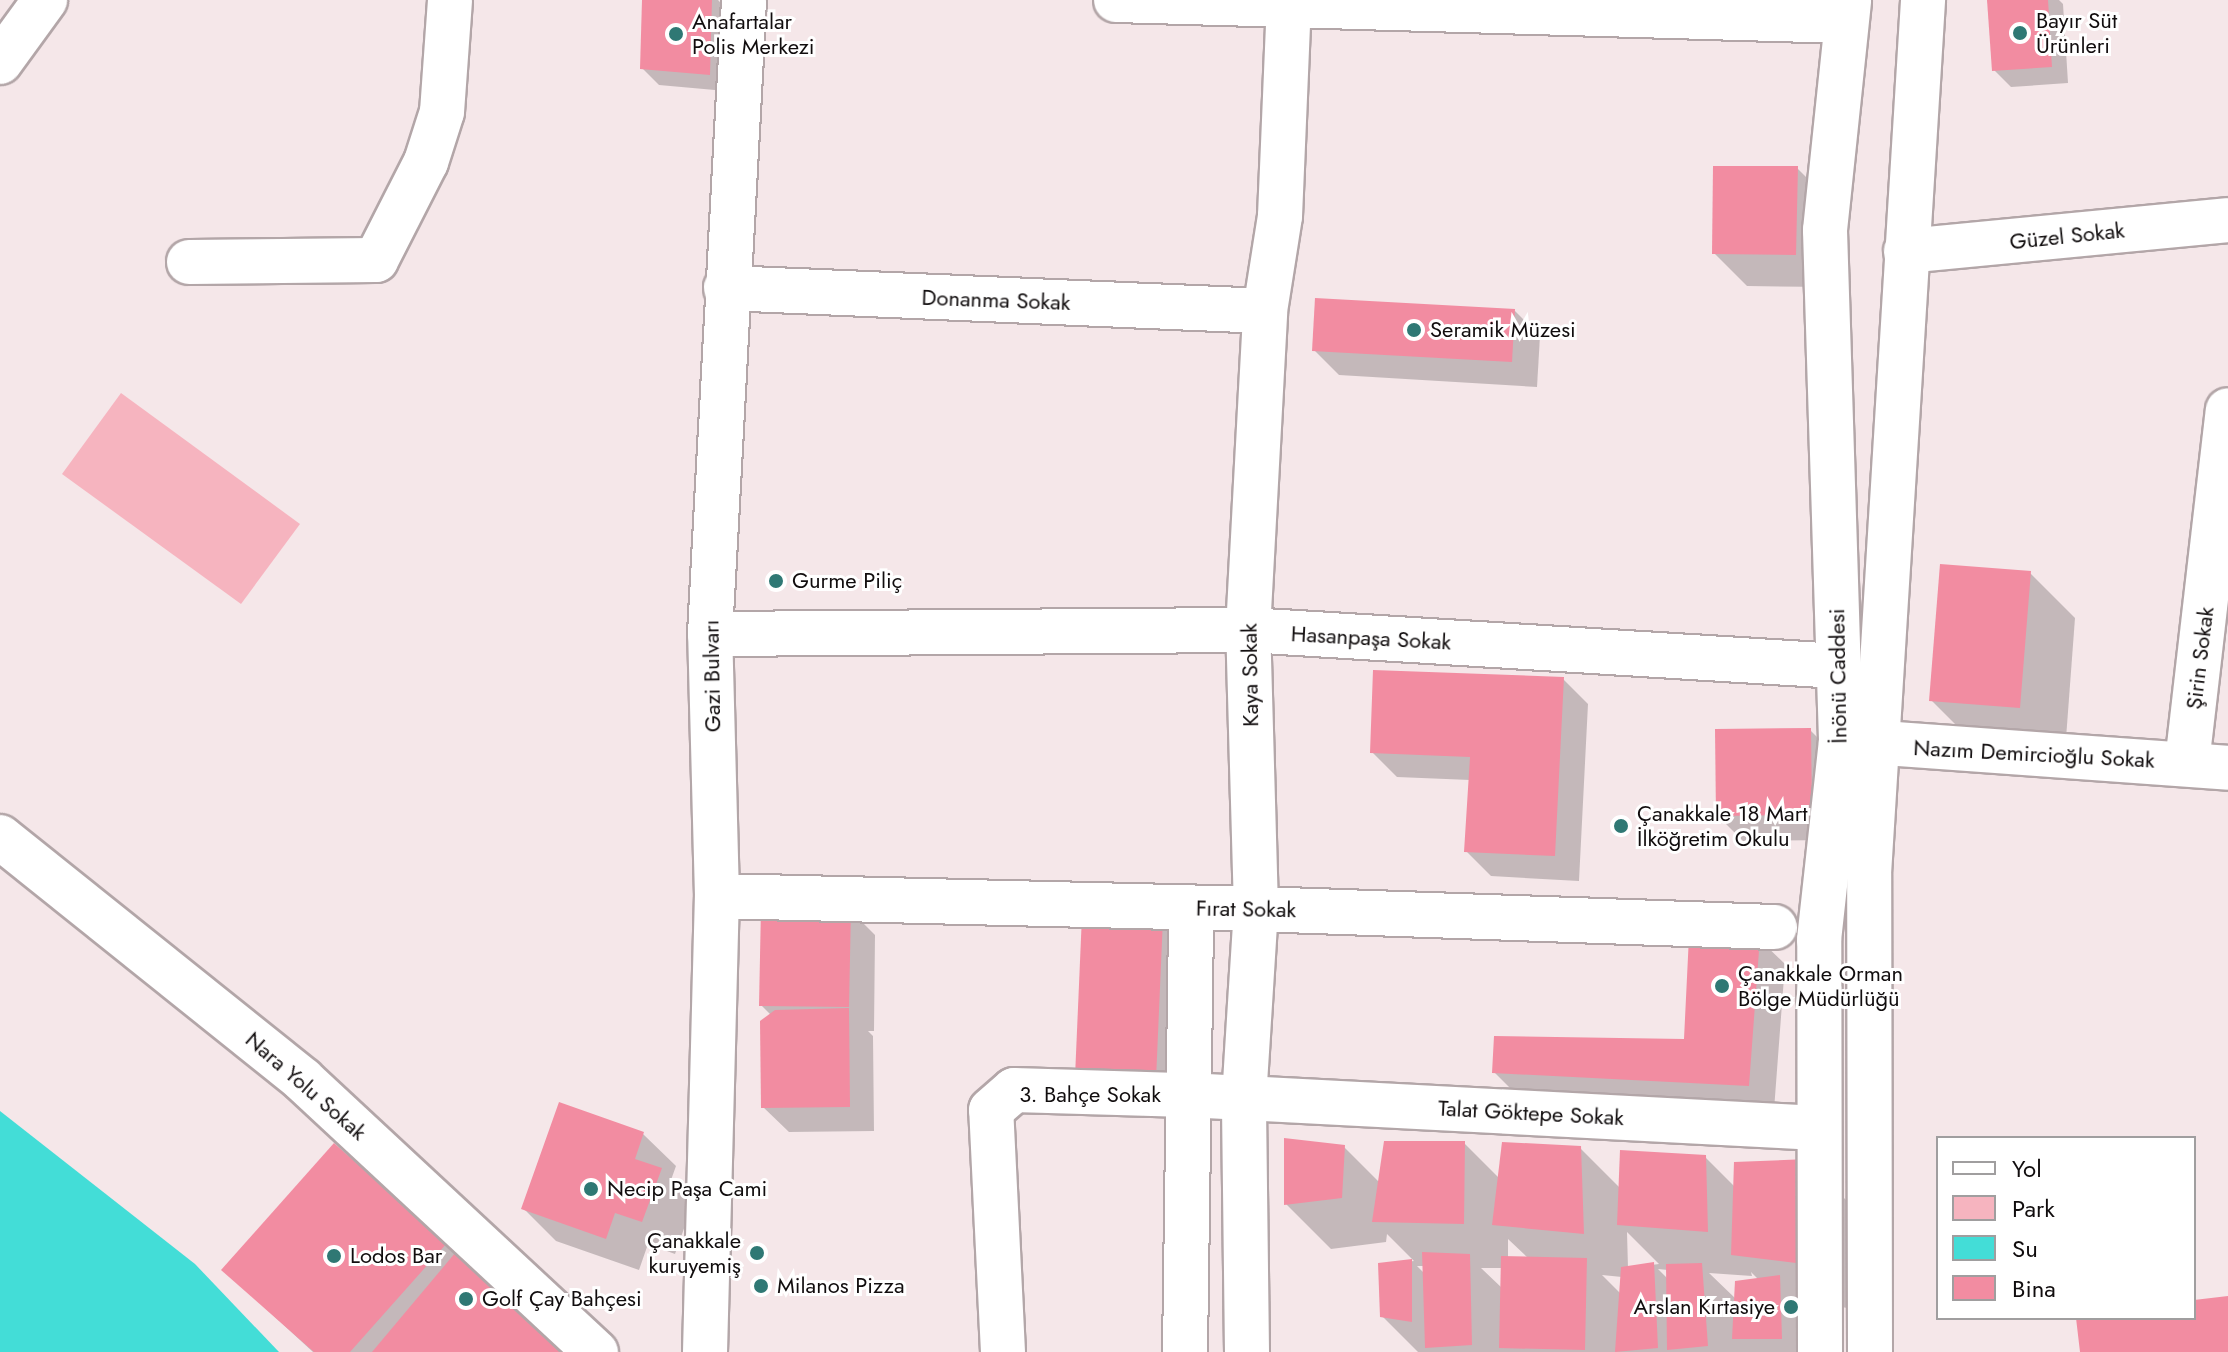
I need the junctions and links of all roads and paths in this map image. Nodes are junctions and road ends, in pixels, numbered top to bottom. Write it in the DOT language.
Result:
graph roads {
  1 [pos="45,0"];
  2 [pos="450,0"];
  3 [pos="744,0"];
  4 [pos="1116,0"];
  5 [pos="1923,0"];
  6 [pos="1288,2"];
  7 [pos="1847,10"];
  8 [pos="0,62"];
  9 [pos="2228,220"];
  10 [pos="1906,251"];
  11 [pos="189,262"];
  12 [pos="726,288"];
  13 [pos="1265,311"];
  14 [pos="2228,410"];
  15 [pos="1248,630"];
  16 [pos="710,634"];
  17 [pos="1839,666"];
  18 [pos="1860,742"];
  19 [pos="2208,765"];
  20 [pos="0,837"];
  21 [pos="717,896"];
  22 [pos="1191,908"];
  23 [pos="1256,909"];
  24 [pos="1775,927"];
  25 [pos="1187,1095"];
  26 [pos="1244,1099"];
  27 [pos="1818,1128"];
  28 [pos="596,1352"];
  29 [pos="705,1352"];
  30 [pos="1003,1352"];
  31 [pos="1185,1352"];
  32 [pos="1247,1352"];
  33 [pos="1820,1352"];
  34 [pos="1870,1352"];
  1 -- 8 [label="street"];
  2 -- 11 [label="street"];
  3 -- 12 [label="street, Gazi Bulvarı"];
  4 -- 6 [label="street"];
  5 -- 10 [label="street, İnönü Caddesi"];
  6 -- 7 [label="street"];
  6 -- 13 [label="street, Kaya Sokak"];
  7 -- 17 [label="street, İnönü Caddesi"];
  9 -- 10 [label="street, Güzel Sokak"];
  10 -- 18 [label="street, İnönü Caddesi"];
  12 -- 13 [label="street, Donanma Sokak"];
  12 -- 16 [label="street, Gazi Bulvarı"];
  13 -- 15 [label="street, Kaya Sokak"];
  14 -- 19 [label="street, Şirin Sokak"];
  15 -- 16 [label="street, Hasanpaşa Sokak"];
  15 -- 17 [label="street, Hasanpaşa Sokak"];
  15 -- 23 [label="street, Kaya Sokak"];
  16 -- 21 [label="street, Gazi Bulvarı"];
  17 -- 18 [label="street, İnönü Caddesi"];
  18 -- 19 [label="street, Nazım Demircioğlu Sokak"];
  18 -- 27 [label="street, İnönü Caddesi"];
  18 -- 34 [label="street, İnönü Caddesi"];
  20 -- 28 [label="street, Nara Yolu Sokak"];
  21 -- 22 [label="street, Fırat Sokak"];
  21 -- 29 [label="street, Gazi Bulvarı"];
  22 -- 23 [label="street, Fırat Sokak"];
  22 -- 25 [label="street"];
  23 -- 24 [label="street, Fırat Sokak"];
  23 -- 26 [label="street, Kaya Sokak"];
  25 -- 26 [label="street, 3. Bahçe Sokak"];
  25 -- 30 [label="street, 3. Bahçe Sokak"];
  25 -- 31 [label="street"];
  26 -- 27 [label="street, Talat Göktepe Sokak"];
  26 -- 32 [label="street, Kaya Sokak"];
  27 -- 33 [label="street, İnönü Caddesi"];
}
